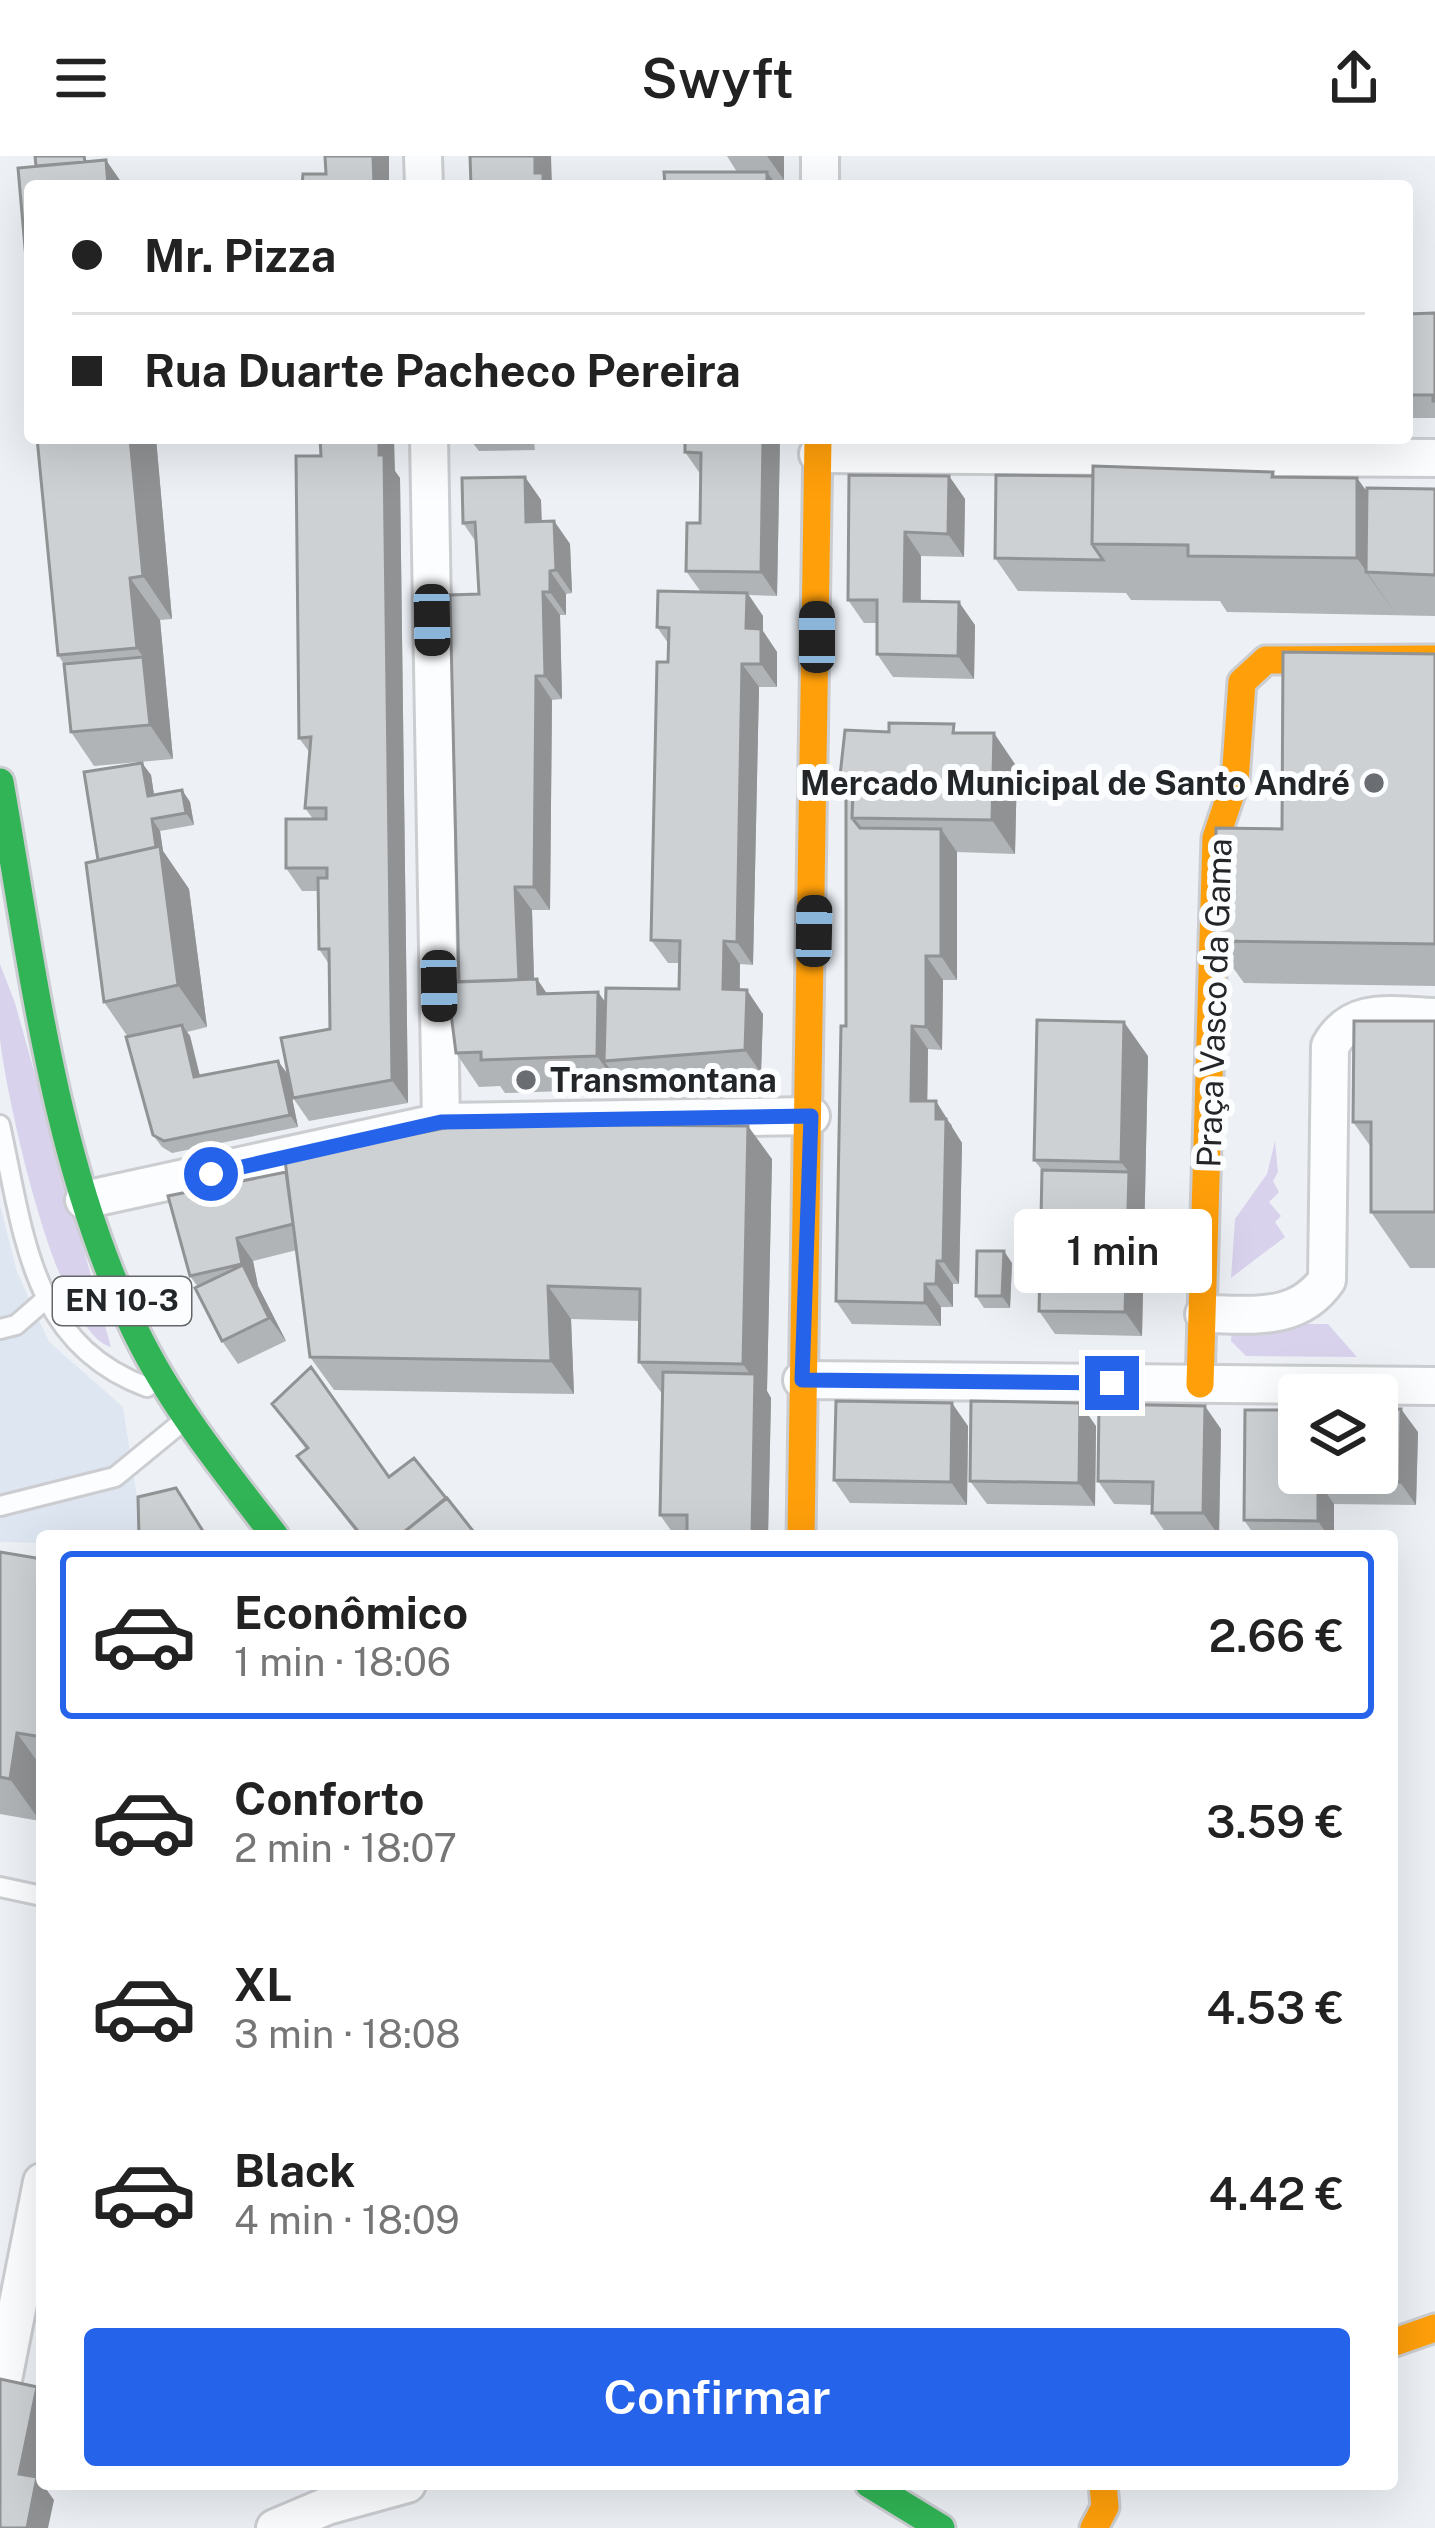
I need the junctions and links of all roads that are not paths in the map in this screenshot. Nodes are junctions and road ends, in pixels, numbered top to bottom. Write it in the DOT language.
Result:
graph roads {
  1 [pos="429,444"];
  2 [pos="818,446"];
  3 [pos="1435,458"];
  4 [pos="1435,658"];
  5 [pos="0,782"];
  6 [pos="0,923"];
  7 [pos="34,960"];
  8 [pos="1435,1017"];
  9 [pos="811,1116"];
  10 [pos="441,1122"];
  11 [pos="0,1125"];
  12 [pos="84,1200"];
  13 [pos="47,1298"];
  14 [pos="1204,1314"];
  15 [pos="0,1329"];
  16 [pos="802,1380"];
  17 [pos="1201,1384"];
  18 [pos="1435,1386"];
  19 [pos="180,1407"];
  20 [pos="0,1506"];
  21 [pos="271,1530"];
  22 [pos="801,1530"];
  23 [pos="0,1887"];
  24 [pos="36,1895"];
  25 [pos="36,2212"];
  26 [pos="1435,2328"];
  27 [pos="1398,2341"];
  28 [pos="0,2395"];
  29 [pos="392,2490"];
  30 [pos="879,2490"];
  31 [pos="324,2517"];
  32 [pos="275,2528"];
  33 [pos="941,2528"];
  1 -- 10 [label="street"];
  2 -- 3 [label="street"];
  2 -- 9 [label="street"];
  4 -- 14 [label="street, Praça Vasco da Gama"];
  5 -- 7 [label="street, EN 10-3"];
  6 -- 7 [label="lane"];
  7 -- 12 [label="street, EN 10-3"];
  8 -- 14 [label="street"];
  9 -- 10 [label="street"];
  9 -- 16 [label="street"];
  10 -- 12 [label="street"];
  11 -- 13 [label="lane"];
  12 -- 19 [label="street, EN 10-3"];
  13 -- 15 [label="lane"];
  13 -- 19 [label="lane"];
  14 -- 17 [label="street, Praça Vasco da Gama"];
  16 -- 17 [label="street"];
  16 -- 22 [label="street"];
  17 -- 18 [label="street"];
  19 -- 20 [label="lane"];
  19 -- 21 [label="street, EN 10-3"];
  23 -- 24 [label="lane"];
  25 -- 28 [label="street"];
  26 -- 27 [label="street"];
  29 -- 31 [label="street"];
  30 -- 33 [label="street"];
  31 -- 32 [label="street"];
}
